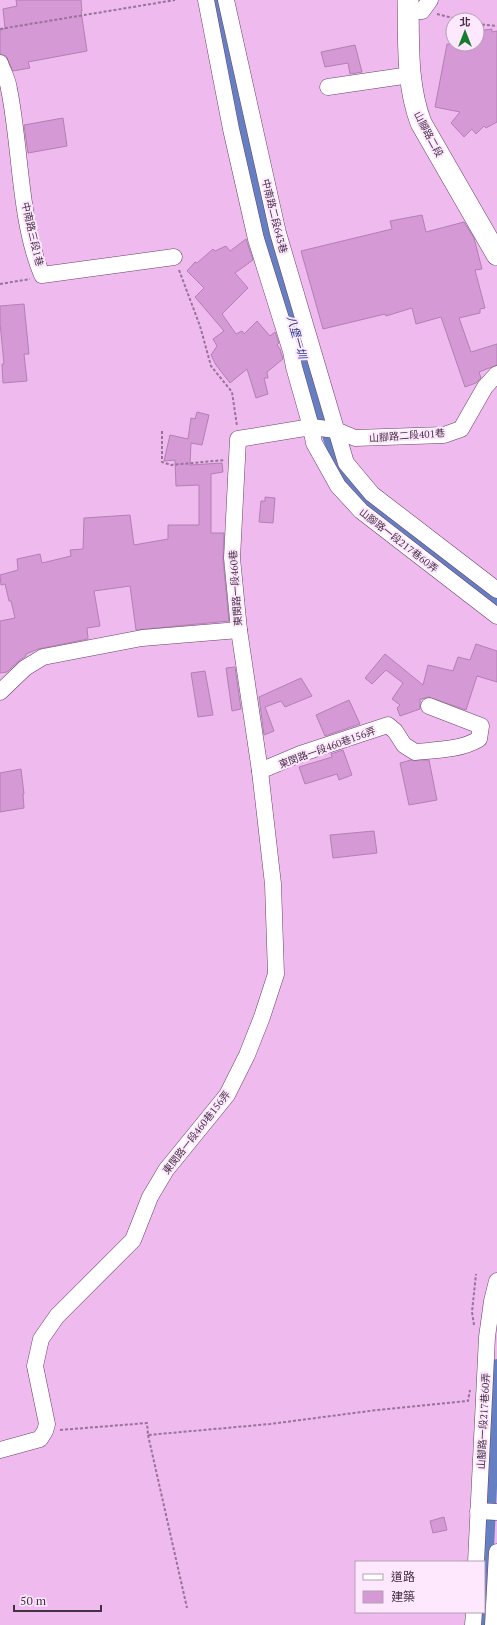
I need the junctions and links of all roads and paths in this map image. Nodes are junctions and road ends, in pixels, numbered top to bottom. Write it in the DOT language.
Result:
graph roads {
  1 [pos="175,0"];
  2 [pos="206,0"];
  3 [pos="226,0"];
  4 [pos="417,5"];
  5 [pos="445,15"];
  6 [pos="485,25"];
  7 [pos="497,26"];
  8 [pos="0,29"];
  9 [pos="0,63"];
  10 [pos="410,75"];
  11 [pos="328,87"];
  12 [pos="497,255"];
  13 [pos="174,257"];
  14 [pos="42,275"];
  15 [pos="0,284"];
  16 [pos="497,374"];
  17 [pos="311,427"];
  18 [pos="336,430"];
  19 [pos="162,431"];
  20 [pos="238,439"];
  21 [pos="238,459"];
  22 [pos="497,590"];
  23 [pos="497,616"];
  24 [pos="239,630"];
  25 [pos="0,692"];
  26 [pos="429,706"];
  27 [pos="260,771"];
  28 [pos="497,1281"];
  29 [pos="470,1388"];
  30 [pos="45,1431"];
  31 [pos="148,1435"];
  32 [pos="0,1450"];
  33 [pos="478,1511"];
  34 [pos="497,1512"];
  35 [pos="497,1552"];
  36 [pos="476,1561"];
  37 [pos="187,1608"];
  38 [pos="474,1613"];
  39 [pos="473,1625"];
  40 [pos="493,1625"];
  1 -- 8 [label="path"];
  2 -- 17 [label="street, 山腳路一段217巷60弄"];
  3 -- 18 [label="street, 中南路二段643巷"];
  4 -- 5 [label="path"];
  4 -- 10 [label="main road, 山腳路二段"];
  6 -- 7 [label="path"];
  9 -- 14 [label="street, 中南路三段1巷"];
  10 -- 11 [label="street"];
  10 -- 12 [label="main road, 山腳路二段"];
  13 -- 14 [label="street, 中南路三段1巷"];
  13 -- 20 [label="path"];
  14 -- 15 [label="path"];
  16 -- 18 [label="street, 山腳路二段401巷"];
  17 -- 18 [label="street"];
  17 -- 20 [label="street"];
  17 -- 23 [label="street, 山腳路一段217巷60弄"];
  18 -- 22 [label="street, 中南路二段643巷"];
  19 -- 21 [label="path"];
  20 -- 21 [label="street, 東閔路一段460巷"];
  21 -- 24 [label="street, 東閔路一段460巷"];
  24 -- 25 [label="street, 東閔路一段460巷"];
  24 -- 27 [label="street, 東閔路一段460巷156弄"];
  26 -- 27 [label="street, 東閔路一段460巷156弄"];
  27 -- 30 [label="street, 東閔路一段460巷156弄"];
  28 -- 33 [label="street, 山腳路一段217巷60弄"];
  29 -- 31 [label="path"];
  30 -- 31 [label="path"];
  30 -- 32 [label="street"];
  31 -- 37 [label="path"];
  33 -- 34 [label="street"];
  33 -- 36 [label="street, 山腳路一段217巷60弄"];
  35 -- 40 [label="street"];
  38 -- 39 [label="street"];
}
